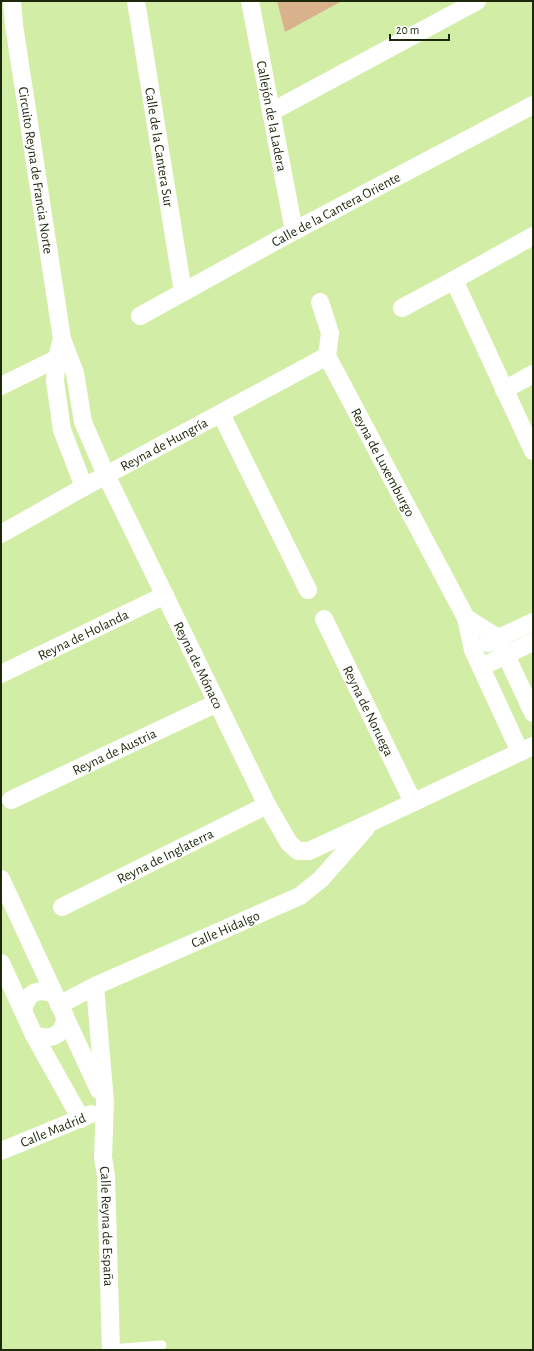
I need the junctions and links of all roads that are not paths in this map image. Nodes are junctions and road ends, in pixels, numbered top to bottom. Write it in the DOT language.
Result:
graph roads {
  1 [pos="12,1"];
  2 [pos="136,1"];
  3 [pos="250,1"];
  4 [pos="477,1"];
  5 [pos="454,6"];
  6 [pos="8,28"];
  7 [pos="533,105"];
  8 [pos="271,112"];
  9 [pos="294,231"];
  10 [pos="533,236"];
  11 [pos="454,280"];
  12 [pos="183,292"];
  13 [pos="320,302"];
  14 [pos="402,308"];
  15 [pos="140,316"];
  16 [pos="62,350"];
  17 [pos="327,356"];
  18 [pos="533,374"];
  19 [pos="1,386"];
  20 [pos="504,390"];
  21 [pos="221,414"];
  22 [pos="83,422"];
  23 [pos="62,430"];
  24 [pos="533,451"];
  25 [pos="106,475"];
  26 [pos="84,487"];
  27 [pos="1,534"];
  28 [pos="308,590"];
  29 [pos="165,595"];
  30 [pos="466,618"];
  31 [pos="324,619"];
  32 [pos="533,622"];
  33 [pos="498,638"];
  34 [pos="533,642"];
  35 [pos="473,650"];
  36 [pos="506,655"];
  37 [pos="481,667"];
  38 [pos="1,674"];
  39 [pos="217,703"];
  40 [pos="533,713"];
  41 [pos="527,749"];
  42 [pos="11,800"];
  43 [pos="413,802"];
  44 [pos="267,805"];
  45 [pos="370,824"];
  46 [pos="298,851"];
  47 [pos="1,879"];
  48 [pos="62,907"];
  49 [pos="1,963"];
  50 [pos="95,986"];
  51 [pos="59,1005"];
  52 [pos="23,1011"];
  53 [pos="34,1035"];
  54 [pos="104,1105"];
  55 [pos="81,1119"];
  56 [pos="1,1151"];
  57 [pos="162,1345"];
  58 [pos="110,1350"];
  1 -- 6 [label="street, Circuito Reyna de Francia Norte"];
  2 -- 12 [label="street, Calle de la Cantera Sur"];
  3 -- 8 [label="street, Callejón de la Ladera"];
  4 -- 5 [label="street"];
  5 -- 8 [label="street"];
  6 -- 16 [label="street, Circuito Reyna de Francia Norte"];
  7 -- 9 [label="street, Calle de la Cantera Oriente"];
  8 -- 9 [label="street, Callejón de la Ladera"];
  9 -- 12 [label="street, Calle de la Cantera Oriente"];
  10 -- 11 [label="street"];
  11 -- 14 [label="street"];
  11 -- 20 [label="street"];
  12 -- 15 [label="street, Calle de la Cantera Oriente"];
  13 -- 17 [label="street"];
  16 -- 19 [label="street"];
  16 -- 22 [label="street, Circuito Reyna de Francia Norte"];
  16 -- 23 [label="street, Circuito Reyna de Francia Norte"];
  17 -- 21 [label="street, Reyna de Hungría"];
  17 -- 30 [label="street, Reyna de Luxemburgo"];
  18 -- 20 [label="street"];
  20 -- 24 [label="street"];
  21 -- 25 [label="street, Reyna de Hungría"];
  21 -- 28 [label="street"];
  22 -- 23 [label="street"];
  22 -- 25 [label="street, Circuito Reyna de Francia Norte"];
  23 -- 26 [label="street, Circuito Reyna de Francia Norte"];
  25 -- 26 [label="street, Reyna de Hungría"];
  25 -- 29 [label="street, Reyna de Mónaco"];
  26 -- 27 [label="street, Reyna de Hungría"];
  29 -- 38 [label="street, Reyna de Holanda"];
  29 -- 39 [label="street, Reyna de Mónaco"];
  30 -- 33 [label="street"];
  30 -- 35 [label="street, Reyna de Luxemburgo"];
  31 -- 43 [label="street, Reyna de Noruega"];
  32 -- 33 [label="street"];
  33 -- 35 [label="street"];
  33 -- 36 [label="street"];
  34 -- 36 [label="street"];
  35 -- 37 [label="street, Reyna de Luxemburgo"];
  36 -- 37 [label="street"];
  36 -- 40 [label="street"];
  37 -- 41 [label="street, Reyna de Luxemburgo"];
  39 -- 42 [label="street, Reyna de Austria"];
  39 -- 44 [label="street, Reyna de Mónaco"];
  41 -- 43 [label="street, Calle Hidalgo"];
  43 -- 45 [label="street, Calle Hidalgo"];
  44 -- 46 [label="street, Reyna de Mónaco"];
  44 -- 48 [label="street, Reyna de Inglaterra"];
  45 -- 46 [label="street, Calle Hidalgo"];
  45 -- 50 [label="street, Calle Hidalgo"];
  47 -- 51 [label="street, Calle Reyna de España"];
  49 -- 52 [label="street"];
  50 -- 51 [label="street, Calle Hidalgo"];
  50 -- 54 [label="street, Calle Reyna de España"];
  51 -- 52 [label="street"];
  51 -- 53 [label="street"];
  51 -- 54 [label="street, Calle Reyna de España"];
  52 -- 53 [label="street"];
  53 -- 55 [label="street"];
  54 -- 55 [label="street, Calle Madrid"];
  54 -- 58 [label="street, Calle Reyna de España"];
  55 -- 56 [label="street, Calle Madrid"];
  57 -- 58 [label="lane"];
}
